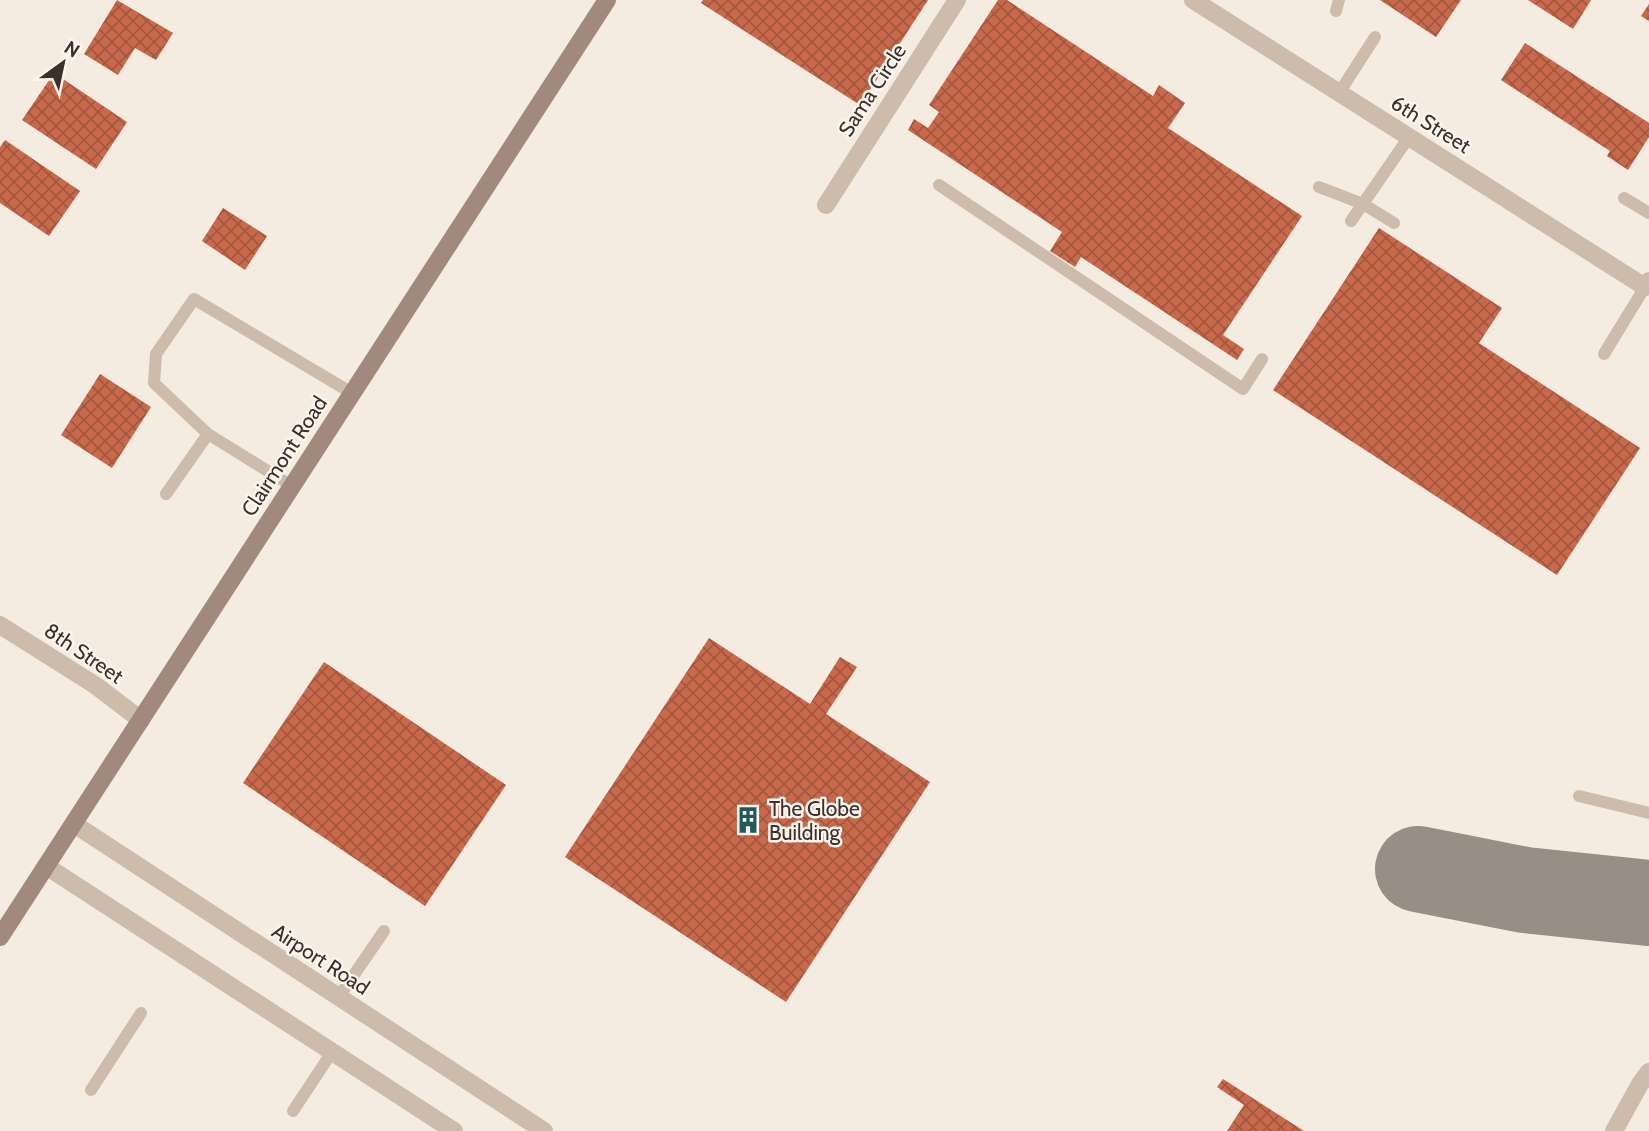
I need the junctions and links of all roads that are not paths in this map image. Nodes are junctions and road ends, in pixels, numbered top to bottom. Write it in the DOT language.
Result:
graph roads {
  1 [pos="607,0"];
  2 [pos="957,0"];
  3 [pos="1193,0"];
  4 [pos="1376,37"];
  5 [pos="1339,93"];
  6 [pos="1409,137"];
  7 [pos="939,185"];
  8 [pos="1319,187"];
  9 [pos="1625,198"];
  10 [pos="1363,204"];
  11 [pos="826,205"];
  12 [pos="1649,213"];
  13 [pos="1351,221"];
  14 [pos="1394,223"];
  15 [pos="1647,284"];
  16 [pos="1604,354"];
  17 [pos="1262,359"];
  18 [pos="352,393"];
  19 [pos="208,435"];
  20 [pos="292,486"];
  21 [pos="166,494"];
  22 [pos="0,625"];
  23 [pos="141,720"];
  24 [pos="1579,796"];
  25 [pos="1649,813"];
  26 [pos="74,824"];
  27 [pos="46,866"];
  28 [pos="384,931"];
  29 [pos="0,937"];
  30 [pos="338,998"];
  31 [pos="141,1013"];
  32 [pos="332,1052"];
  33 [pos="1646,1081"];
  34 [pos="91,1090"];
  35 [pos="293,1111"];
  36 [pos="454,1131"];
  37 [pos="544,1131"];
  38 [pos="1614,1131"];
  1 -- 18 [label="main road, Clairmont Road"];
  2 -- 11 [label="street, Sama Circle"];
  3 -- 5 [label="street, 6th Street"];
  4 -- 5 [label="lane"];
  5 -- 6 [label="street, 6th Street"];
  6 -- 10 [label="lane"];
  6 -- 15 [label="street, 6th Street"];
  7 -- 17 [label="lane"];
  8 -- 10 [label="lane"];
  9 -- 12 [label="lane"];
  10 -- 13 [label="lane"];
  10 -- 14 [label="lane"];
  15 -- 16 [label="lane"];
  18 -- 19 [label="lane"];
  18 -- 20 [label="main road, Clairmont Road"];
  19 -- 20 [label="lane"];
  19 -- 21 [label="lane"];
  20 -- 23 [label="main road, Clairmont Road"];
  22 -- 23 [label="street, 8th Street"];
  23 -- 26 [label="main road, Clairmont Road"];
  24 -- 25 [label="lane"];
  26 -- 27 [label="main road, Clairmont Road"];
  26 -- 30 [label="street, Airport Road"];
  27 -- 29 [label="main road, Clairmont Road"];
  27 -- 32 [label="street"];
  28 -- 30 [label="lane"];
  30 -- 37 [label="street, Airport Road"];
  31 -- 34 [label="lane"];
  32 -- 35 [label="lane"];
  32 -- 36 [label="street"];
  33 -- 38 [label="street"];
}
